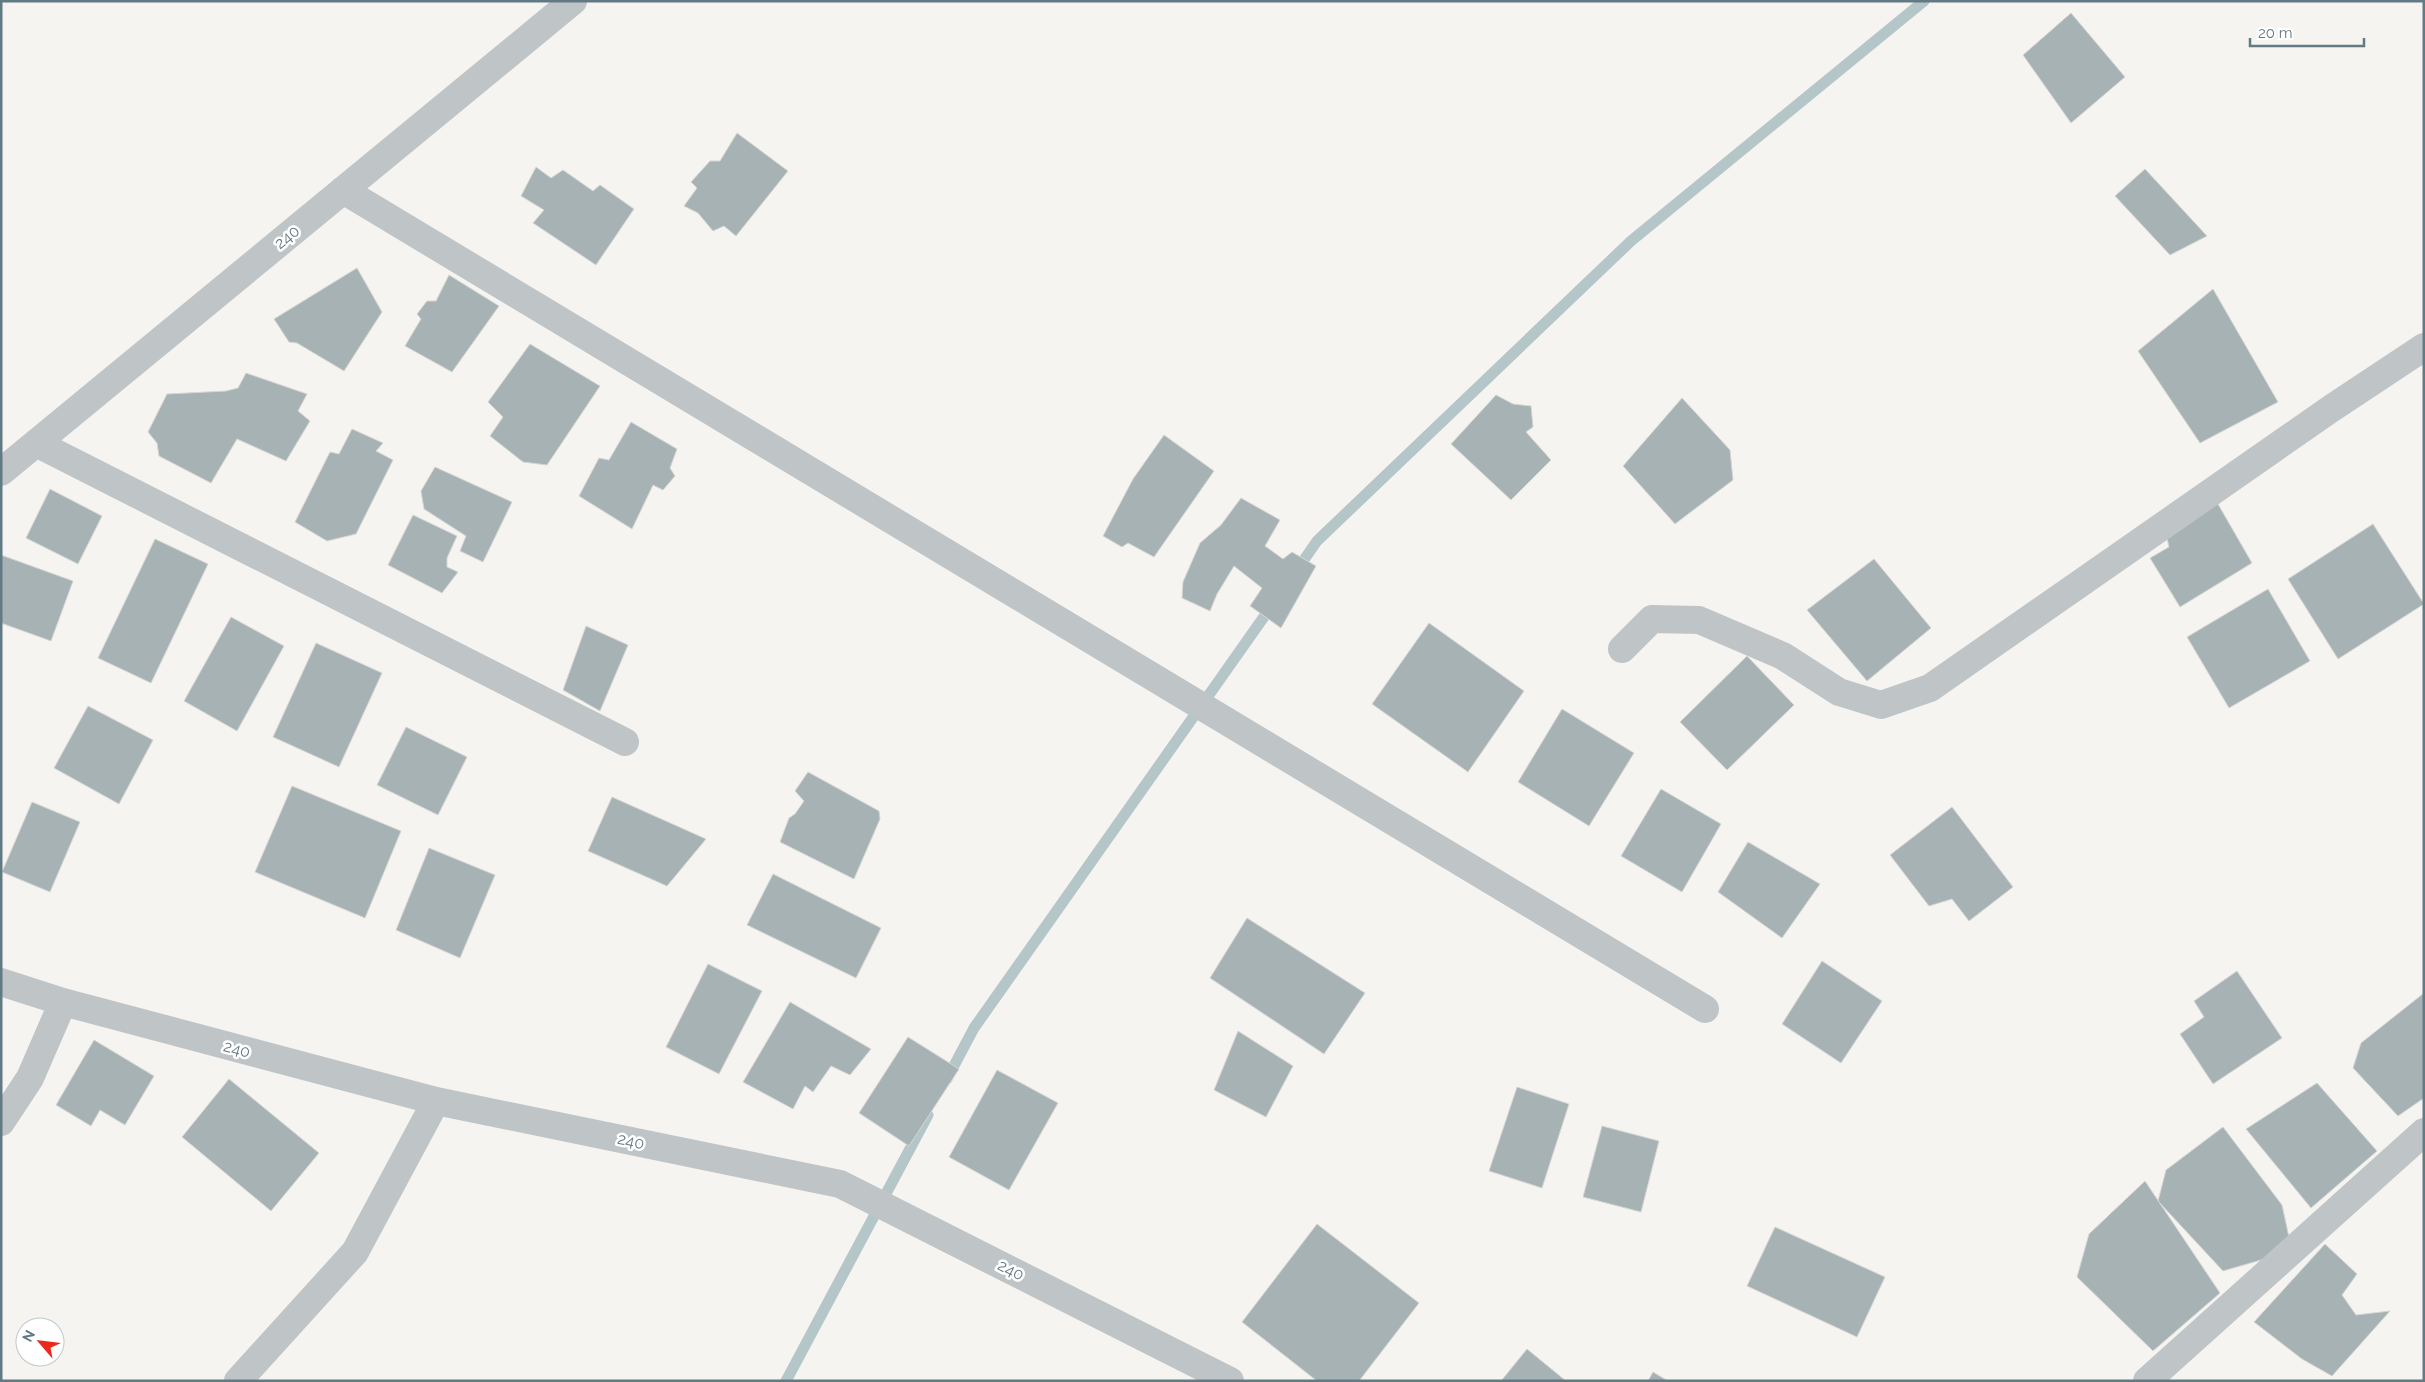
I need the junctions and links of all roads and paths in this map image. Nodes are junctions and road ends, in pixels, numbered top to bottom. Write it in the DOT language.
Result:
graph roads {
  1 [pos="573,1"];
  2 [pos="343,190"];
  3 [pos="2424,347"];
  4 [pos="36,443"];
  5 [pos="1,472"];
  6 [pos="1622,649"];
  7 [pos="625,742"];
  8 [pos="1,982"];
  9 [pos="63,1002"];
  10 [pos="1705,1009"];
  11 [pos="436,1101"];
  12 [pos="1,1122"];
  13 [pos="2424,1132"];
  14 [pos="238,1381"];
  15 [pos="1230,1381"];
  16 [pos="2148,1381"];
  1 -- 2 [label="street, 240"];
  2 -- 4 [label="street, 240"];
  2 -- 10 [label="street"];
  3 -- 6 [label="street"];
  4 -- 5 [label="street, 240"];
  4 -- 7 [label="street"];
  8 -- 9 [label="street, 240"];
  9 -- 11 [label="street, 240"];
  9 -- 12 [label="street"];
  11 -- 14 [label="street"];
  11 -- 15 [label="street, 240"];
  13 -- 16 [label="street"];
}
